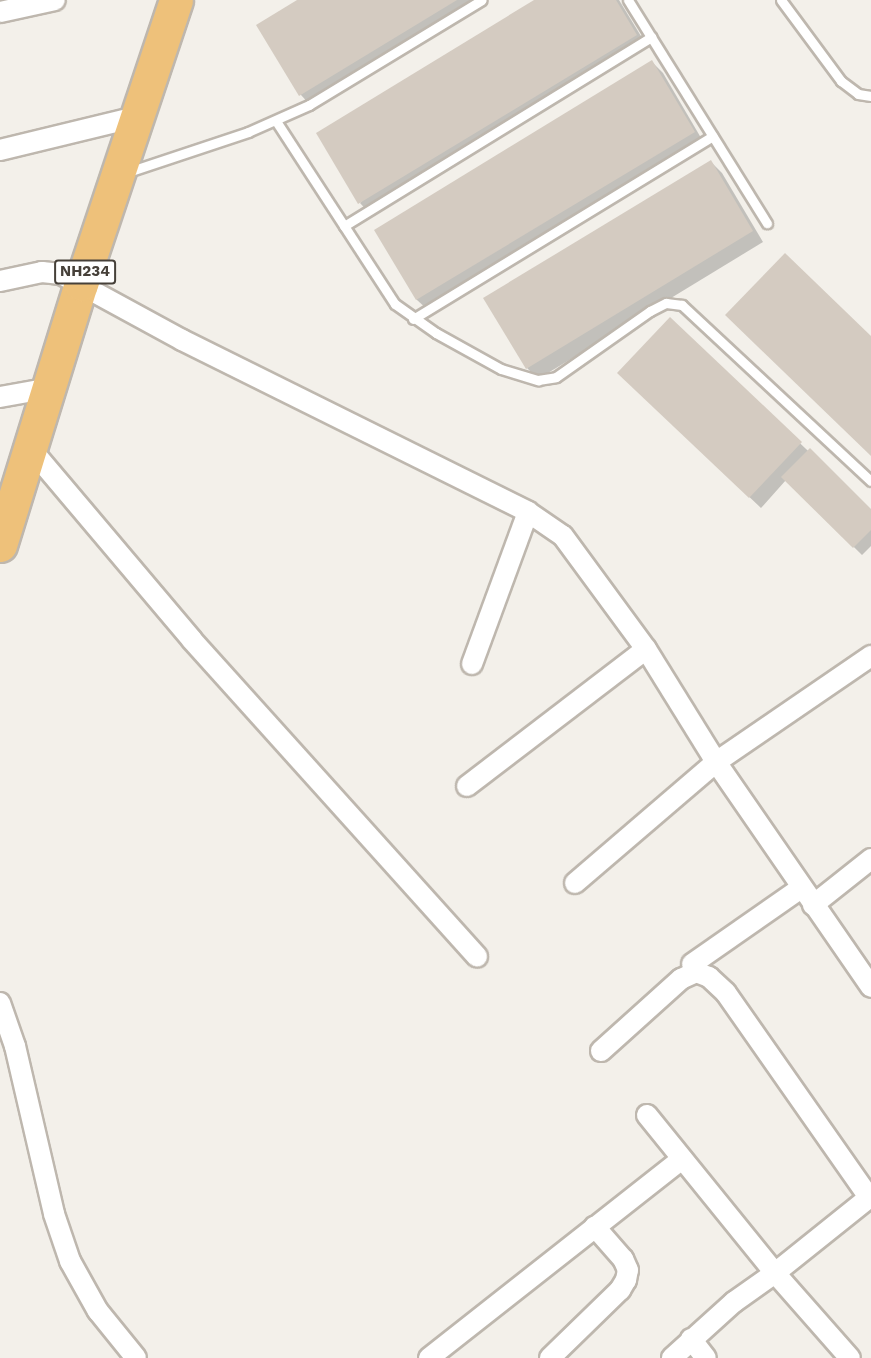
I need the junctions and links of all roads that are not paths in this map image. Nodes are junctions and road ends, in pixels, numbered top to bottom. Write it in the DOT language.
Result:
graph roads {
  1 [pos="54,0"];
  2 [pos="176,0"];
  3 [pos="482,0"];
  4 [pos="628,0"];
  5 [pos="781,0"];
  6 [pos="0,12"];
  7 [pos="651,37"];
  8 [pos="871,96"];
  9 [pos="136,117"];
  10 [pos="276,121"];
  11 [pos="713,136"];
  12 [pos="0,150"];
  13 [pos="117,176"];
  14 [pos="767,223"];
  15 [pos="344,226"];
  16 [pos="0,281"];
  17 [pos="81,284"];
  18 [pos="413,319"];
  19 [pos="50,388"];
  20 [pos="0,397"];
  21 [pos="30,448"];
  22 [pos="871,481"];
  23 [pos="528,512"];
  24 [pos="2,531"];
  25 [pos="646,649"];
  26 [pos="871,656"];
  27 [pos="472,664"];
  28 [pos="716,762"];
  29 [pos="467,786"];
  30 [pos="871,859"];
  31 [pos="575,883"];
  32 [pos="801,888"];
  33 [pos="813,905"];
  34 [pos="477,956"];
  35 [pos="692,964"];
  36 [pos="871,987"];
  37 [pos="0,1003"];
  38 [pos="601,1051"];
  39 [pos="647,1115"];
  40 [pos="682,1159"];
  41 [pos="870,1196"];
  42 [pos="595,1227"];
  43 [pos="775,1273"];
  44 [pos="691,1339"];
  45 [pos="136,1358"];
  46 [pos="429,1358"];
  47 [pos="550,1358"];
  48 [pos="672,1358"];
  49 [pos="706,1358"];
  50 [pos="850,1358"];
  1 -- 6 [label="street"];
  2 -- 9 [label="highway, NH234"];
  3 -- 10 [label="lane"];
  4 -- 7 [label="lane"];
  5 -- 8 [label="lane"];
  7 -- 11 [label="lane"];
  7 -- 15 [label="lane"];
  9 -- 12 [label="street"];
  9 -- 13 [label="highway, NH234"];
  10 -- 13 [label="lane"];
  10 -- 15 [label="lane"];
  11 -- 14 [label="lane"];
  11 -- 18 [label="lane"];
  13 -- 17 [label="highway, NH234"];
  15 -- 18 [label="lane"];
  16 -- 17 [label="street"];
  17 -- 19 [label="highway, NH234"];
  17 -- 23 [label="street"];
  18 -- 22 [label="lane"];
  19 -- 20 [label="street"];
  19 -- 21 [label="highway, NH234"];
  21 -- 24 [label="highway, NH234"];
  21 -- 34 [label="street"];
  23 -- 25 [label="street"];
  23 -- 27 [label="street"];
  25 -- 28 [label="street"];
  25 -- 29 [label="street"];
  26 -- 28 [label="street"];
  28 -- 31 [label="street"];
  28 -- 32 [label="street"];
  30 -- 33 [label="street"];
  32 -- 33 [label="street"];
  32 -- 35 [label="street"];
  33 -- 36 [label="street"];
  37 -- 45 [label="street"];
  38 -- 41 [label="street"];
  39 -- 40 [label="street"];
  40 -- 42 [label="street"];
  40 -- 43 [label="street"];
  41 -- 43 [label="street"];
  42 -- 46 [label="street"];
  42 -- 47 [label="street"];
  43 -- 44 [label="street"];
  43 -- 50 [label="street"];
  44 -- 48 [label="street"];
  44 -- 49 [label="street"];
}
